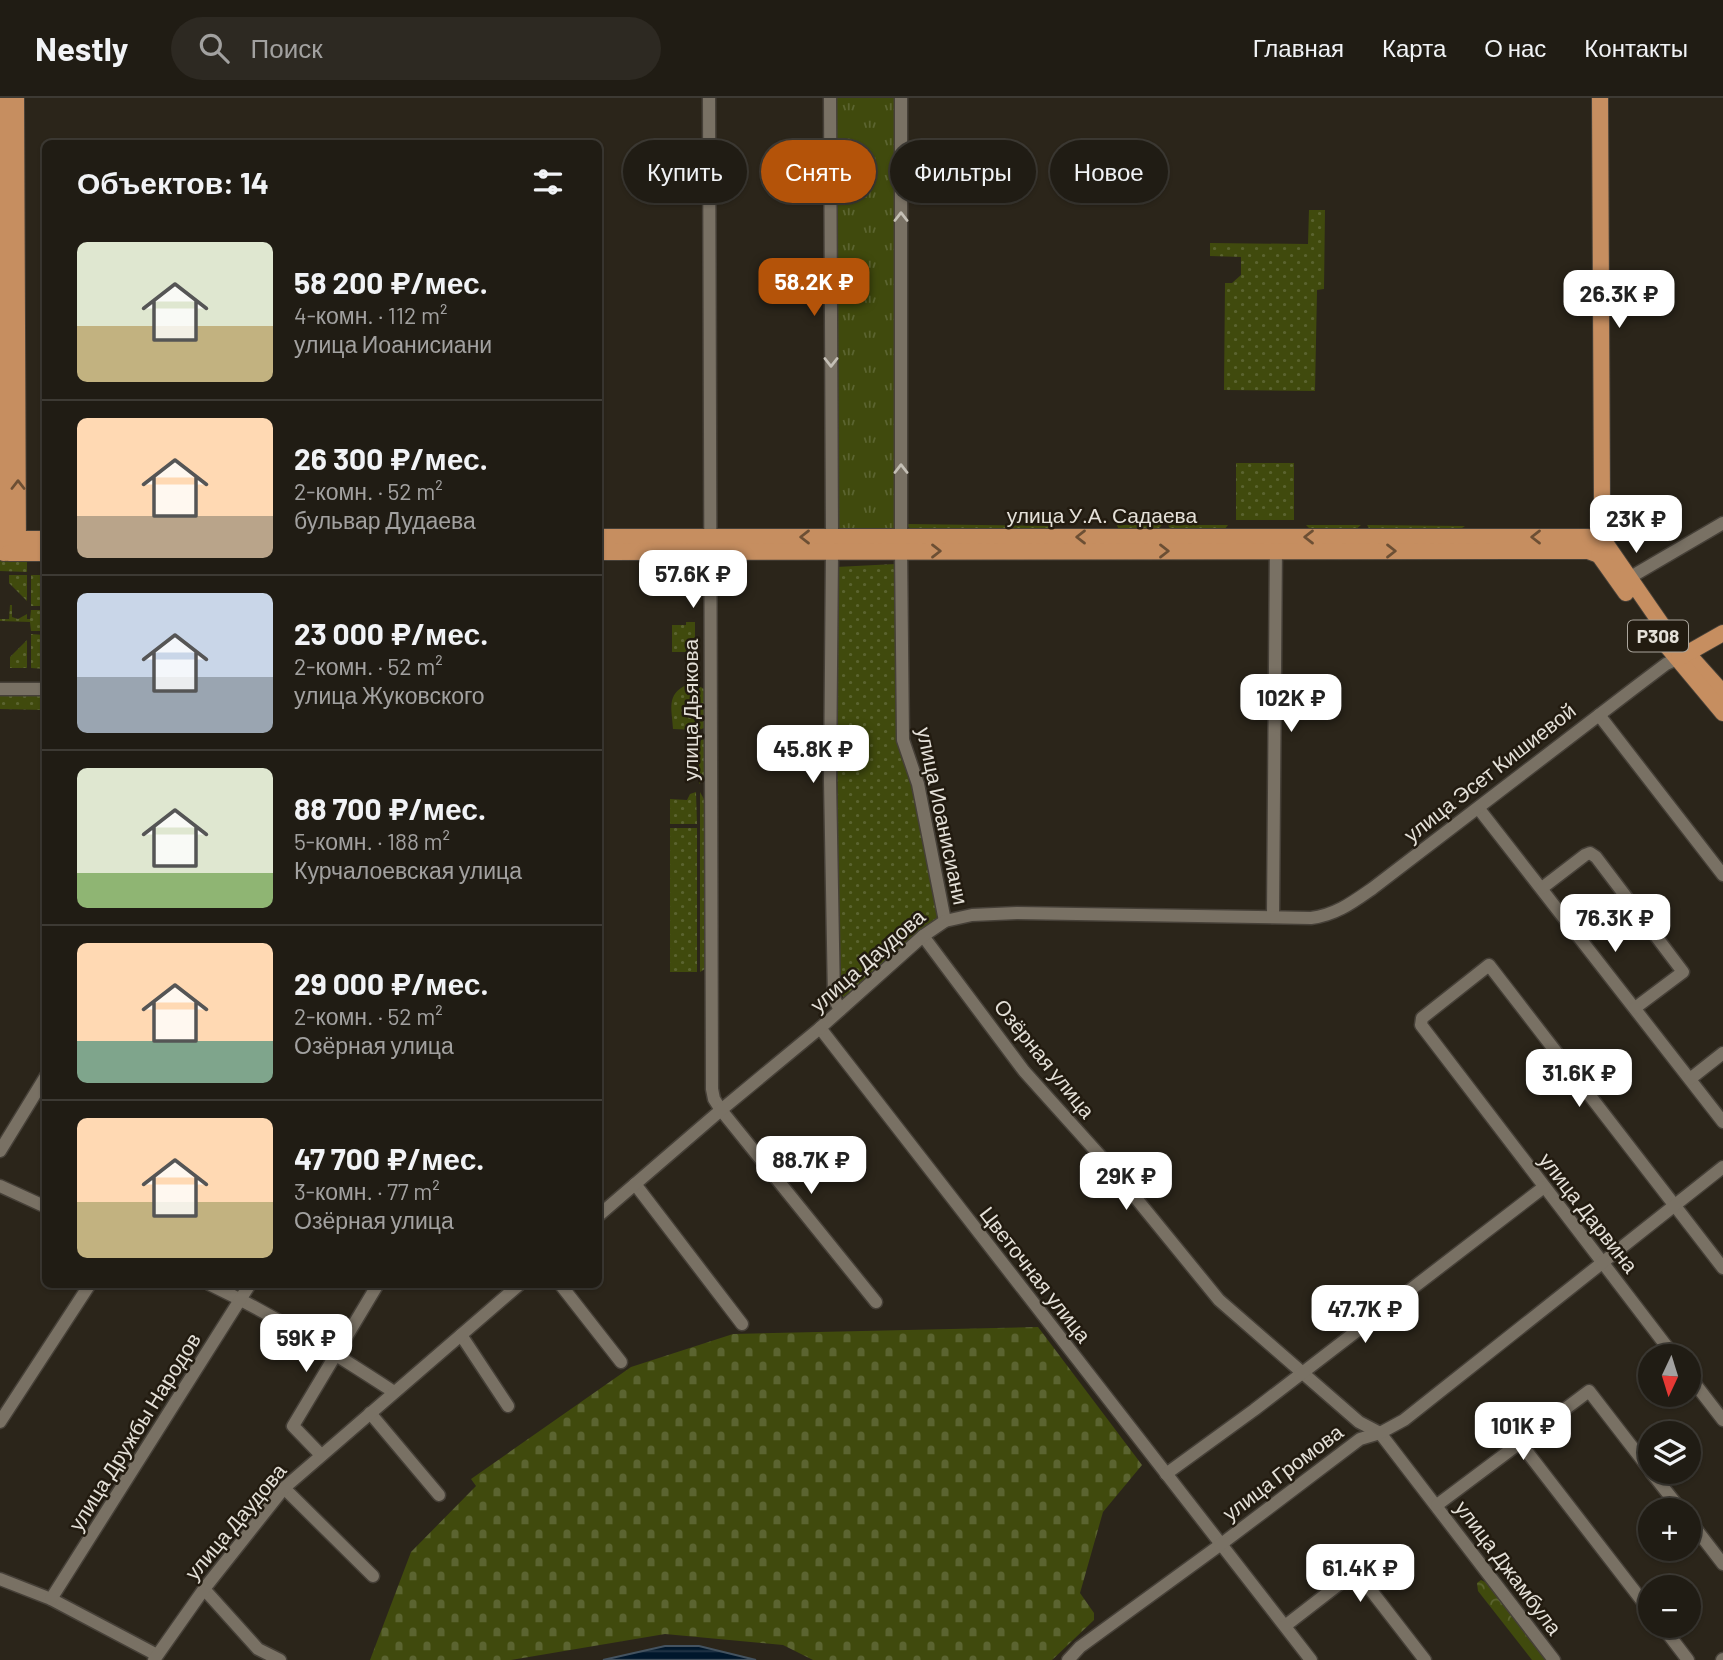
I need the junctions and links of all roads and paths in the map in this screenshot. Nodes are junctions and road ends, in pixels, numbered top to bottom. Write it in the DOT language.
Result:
graph roads {
  1 [pos="4,98"];
  2 [pos="16,98"];
  3 [pos="709,98"];
  4 [pos="830,98"];
  5 [pos="901,98"];
  6 [pos="1600,98"];
  7 [pos="11,127"];
  8 [pos="3,187"];
  9 [pos="3,233"];
  10 [pos="1723,523"];
  11 [pos="602,537"];
  12 [pos="42,540"];
  13 [pos="710,544"];
  14 [pos="832,544"];
  15 [pos="901,544"];
  16 [pos="1276,544"];
  17 [pos="7,546"];
  18 [pos="1602,548"];
  19 [pos="42,552"];
  20 [pos="602,552"];
  21 [pos="1629,578"];
  22 [pos="1723,634"];
  23 [pos="1683,656"];
  24 [pos="0,689"];
  25 [pos="42,689"];
  26 [pos="1723,694"];
  27 [pos="1723,713"];
  28 [pos="1599,715"];
  29 [pos="1479,808"];
  30 [pos="1723,875"];
  31 [pos="1542,888"];
  32 [pos="1273,916"];
  33 [pos="945,921"];
  34 [pos="923,936"];
  35 [pos="1635,1008"];
  36 [pos="840,1010"];
  37 [pos="820,1028"];
  38 [pos="1723,1053"];
  39 [pos="1690,1079"];
  40 [pos="42,1083"];
  41 [pos="721,1110"];
  42 [pos="1723,1122"];
  43 [pos="0,1151"];
  44 [pos="1723,1167"];
  45 [pos="635,1184"];
  46 [pos="0,1186"];
  47 [pos="1544,1187"];
  48 [pos="42,1205"];
  49 [pos="1674,1205"];
  50 [pos="602,1213"];
  51 [pos="1601,1262"];
  52 [pos="1723,1268"];
  53 [pos="87,1288"];
  54 [pos="218,1288"];
  55 [pos="248,1288"];
  56 [pos="376,1288"];
  57 [pos="515,1288"];
  58 [pos="564,1288"];
  59 [pos="241,1299"];
  60 [pos="876,1303"];
  61 [pos="742,1324"];
  62 [pos="461,1335"];
  63 [pos="1665,1344"];
  64 [pos="337,1355"];
  65 [pos="621,1362"];
  66 [pos="1302,1373"];
  67 [pos="394,1392"];
  68 [pos="1701,1392"];
  69 [pos="508,1406"];
  70 [pos="370,1413"];
  71 [pos="1723,1420"];
  72 [pos="0,1422"];
  73 [pos="1380,1433"];
  74 [pos="1521,1444"];
  75 [pos="1638,1454"];
  76 [pos="321,1455"];
  77 [pos="1166,1474"];
  78 [pos="1661,1484"];
  79 [pos="284,1488"];
  80 [pos="439,1495"];
  81 [pos="1672,1498"];
  82 [pos="1437,1505"];
  83 [pos="1701,1536"];
  84 [pos="1220,1545"];
  85 [pos="1723,1564"];
  86 [pos="373,1576"];
  87 [pos="0,1579"];
  88 [pos="204,1589"];
  89 [pos="1638,1595"];
  90 [pos="51,1599"];
  91 [pos="1285,1626"];
  92 [pos="1671,1638"];
  93 [pos="155,1658"];
  94 [pos="280,1660"];
  95 [pos="1068,1660"];
  96 [pos="1311,1660"];
  97 [pos="1425,1660"];
  98 [pos="1554,1660"];
  99 [pos="1688,1660"];
  1 -- 7 [label="main road"];
  2 -- 7 [label="main road"];
  3 -- 13 [label="street, улица Дьякова"];
  4 -- 14 [label="street, one-way"];
  15 -- 5 [label="street, улица Иоанисиани, one-way"];
  6 -- 18 [label="main road"];
  7 -- 8 [label="main road"];
  17 -- 7 [label="main road, one-way"];
  8 -- 9 [label="main road"];
  9 -- 17 [label="main road"];
  10 -- 21 [label="street"];
  11 -- 13 [label="main road, улица У.А. Садаева"];
  12 -- 17 [label="main road"];
  13 -- 14 [label="main road, улица У.А. Садаева"];
  13 -- 20 [label="main road, улица У.А. Садаева"];
  13 -- 41 [label="street, улица Дьякова"];
  14 -- 15 [label="main road, улица У.А. Садаева"];
  14 -- 36 [label="street"];
  15 -- 16 [label="main road, улица У.А. Садаева"];
  15 -- 33 [label="street, улица Иоанисиани"];
  16 -- 18 [label="main road, улица У.А. Садаева"];
  16 -- 32 [label="street"];
  17 -- 19 [label="main road"];
  18 -- 21 [label="main road, P308"];
  18 -- 23 [label="main road, P308"];
  21 -- 23 [label="main road, P308"];
  22 -- 23 [label="main road, улица Эсет Кишиевой"];
  23 -- 26 [label="main road, P308"];
  23 -- 27 [label="main road, P308"];
  23 -- 28 [label="street, улица Эсет Кишиевой"];
  24 -- 25 [label="street"];
  28 -- 29 [label="street, улица Эсет Кишиевой"];
  28 -- 30 [label="street"];
  29 -- 31 [label="street"];
  29 -- 32 [label="street, улица Эсет Кишиевой"];
  31 -- 35 [label="street"];
  31 -- 35 [label="street"];
  32 -- 33 [label="street, улица Даудова"];
  33 -- 34 [label="street, улица Даудова"];
  34 -- 36 [label="street, улица Даудова"];
  34 -- 66 [label="street, Озёрная улица"];
  35 -- 39 [label="street"];
  36 -- 37 [label="street, улица Даудова"];
  37 -- 41 [label="street, улица Даудова"];
  37 -- 77 [label="street, Цветочная улица"];
  38 -- 39 [label="street"];
  39 -- 42 [label="street"];
  40 -- 43 [label="street"];
  41 -- 45 [label="street, улица Даудова"];
  41 -- 60 [label="street"];
  44 -- 49 [label="street, улица Громова"];
  45 -- 50 [label="street, улица Даудова"];
  45 -- 61 [label="street"];
  46 -- 48 [label="street"];
  47 -- 49 [label="street, улица Дарвина"];
  47 -- 51 [label="street, улица Дарвина"];
  47 -- 66 [label="street"];
  49 -- 51 [label="street, улица Громова"];
  49 -- 52 [label="street"];
  51 -- 63 [label="street, улица Дарвина"];
  51 -- 73 [label="street, улица Громова"];
  53 -- 72 [label="street"];
  54 -- 59 [label="street"];
  55 -- 59 [label="street, улица Дружбы Народов"];
  56 -- 64 [label="street"];
  57 -- 62 [label="street, улица Даудова"];
  58 -- 65 [label="street"];
  59 -- 64 [label="street"];
  59 -- 90 [label="street, улица Дружбы Народов"];
  62 -- 67 [label="street, улица Даудова"];
  62 -- 69 [label="street"];
  64 -- 67 [label="street"];
  64 -- 76 [label="street"];
  66 -- 73 [label="street, Озёрная улица"];
  66 -- 77 [label="street"];
  67 -- 70 [label="street, улица Даудова"];
  68 -- 71 [label="street"];
  70 -- 76 [label="street, улица Даудова"];
  70 -- 80 [label="street"];
  73 -- 82 [label="street, улица Джамбула"];
  73 -- 84 [label="street, улица Громова"];
  74 -- 75 [label="street"];
  74 -- 82 [label="street"];
  74 -- 89 [label="street"];
  76 -- 79 [label="street, улица Даудова"];
  77 -- 84 [label="street, Цветочная улица"];
  78 -- 81 [label="street"];
  79 -- 86 [label="street"];
  79 -- 88 [label="street, улица Даудова"];
  82 -- 98 [label="street, улица Джамбула"];
  83 -- 85 [label="street"];
  84 -- 91 [label="street, Цветочная улица"];
  84 -- 95 [label="street, улица Громова"];
  87 -- 90 [label="street"];
  88 -- 93 [label="street, улица Даудова"];
  88 -- 94 [label="street"];
  90 -- 93 [label="street"];
  91 -- 96 [label="street, Цветочная улица"];
  91 -- 97 [label="street"];
  92 -- 99 [label="street"];
}
